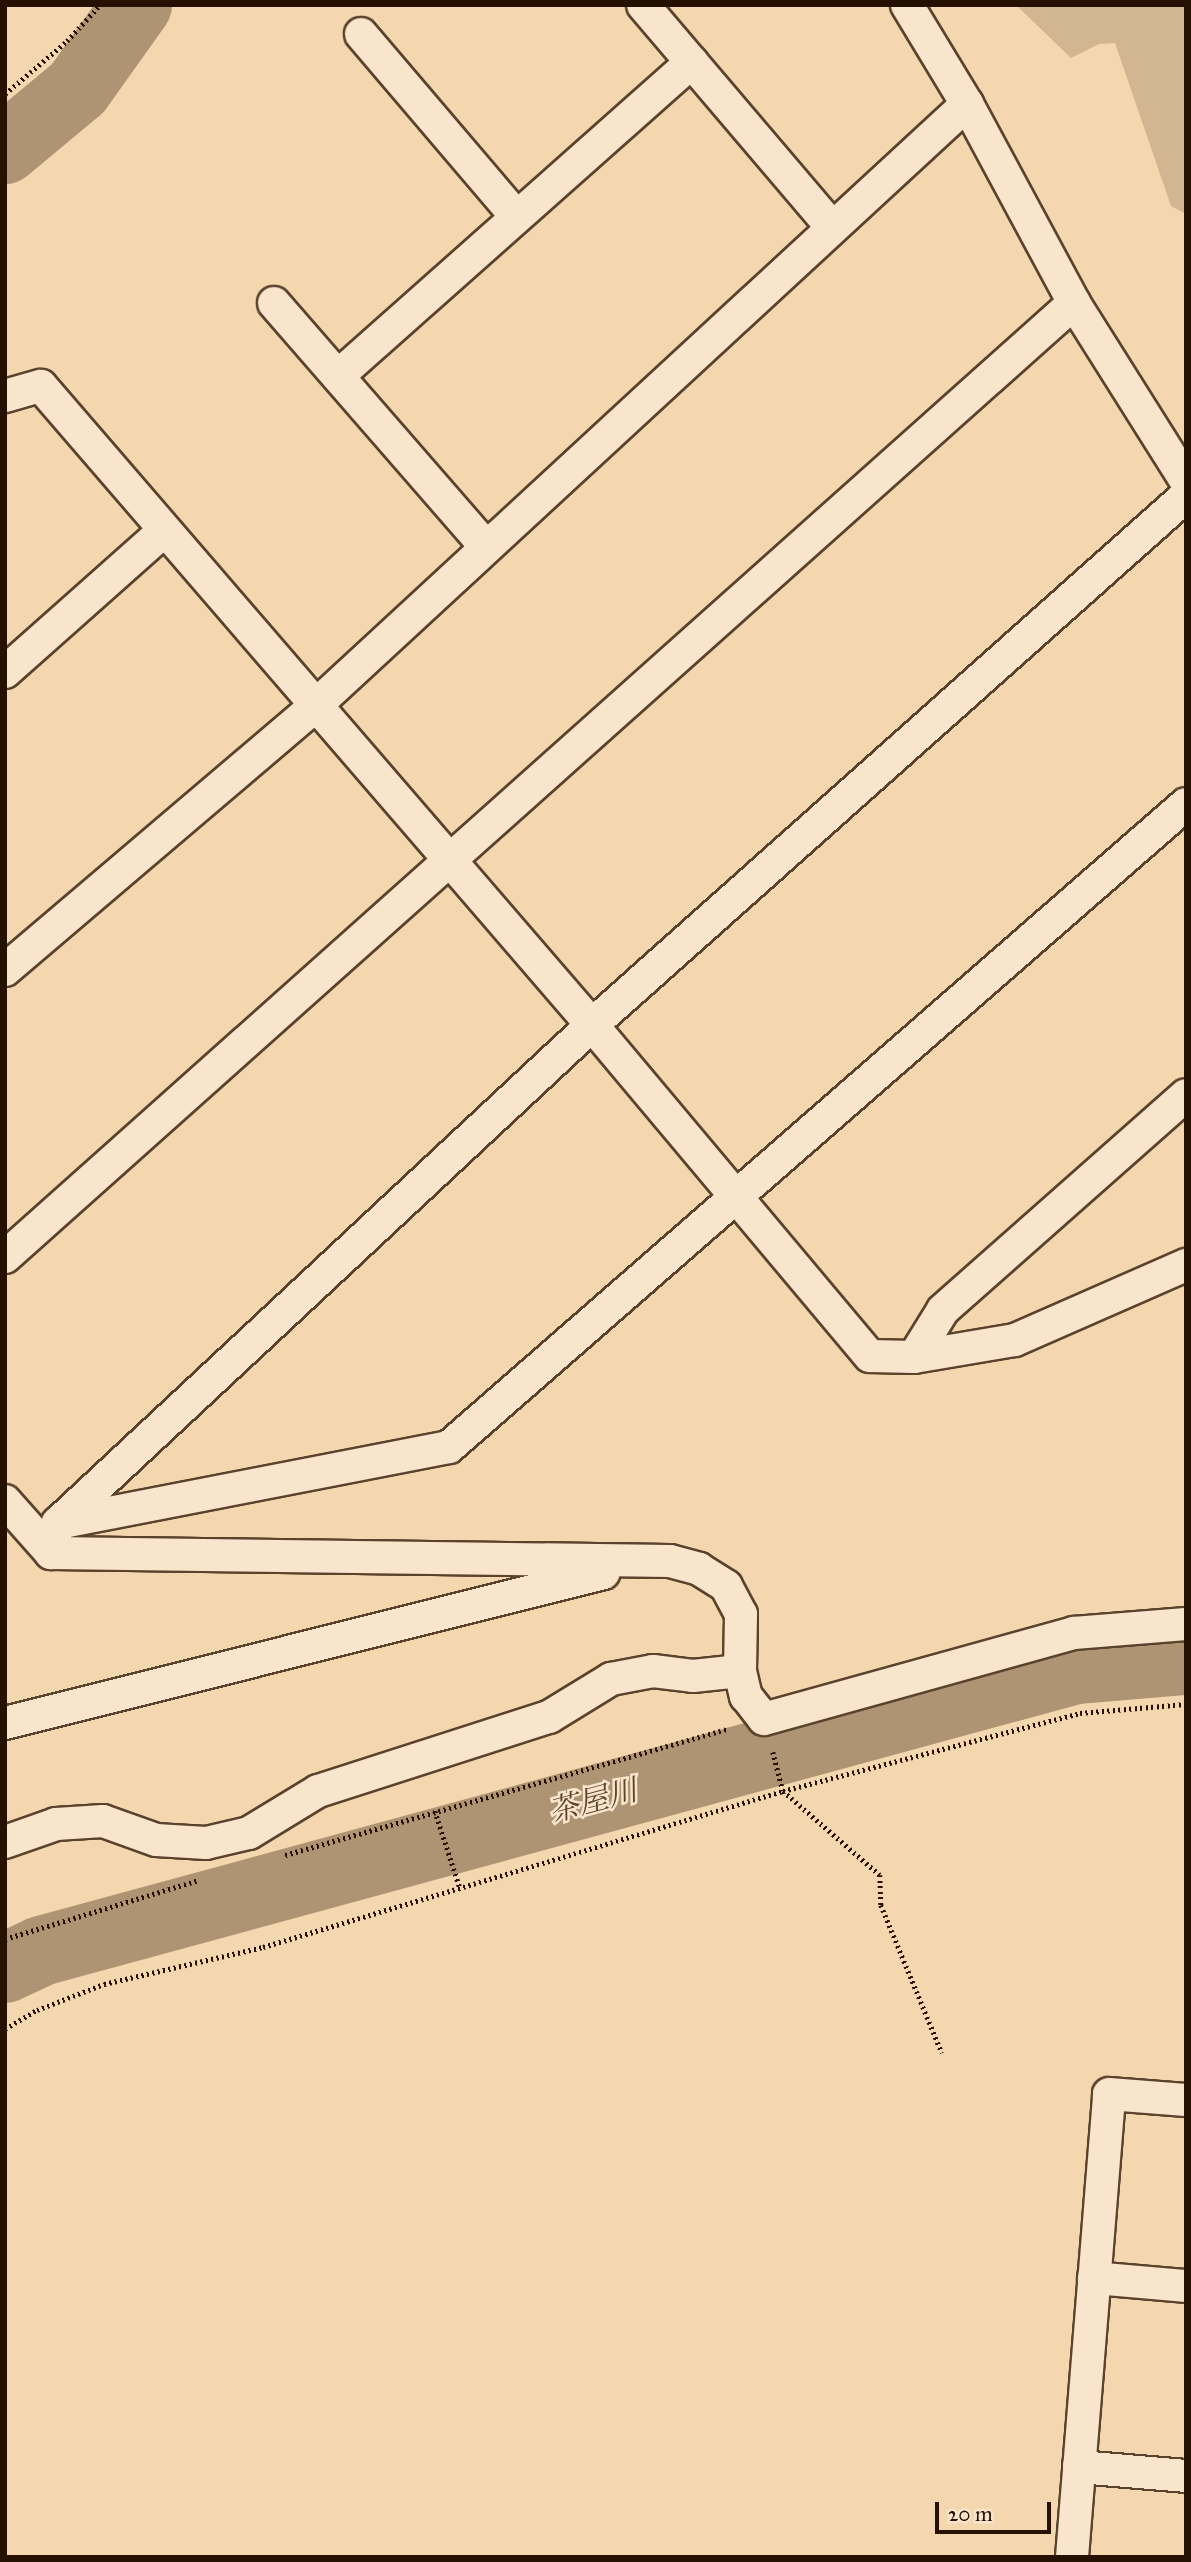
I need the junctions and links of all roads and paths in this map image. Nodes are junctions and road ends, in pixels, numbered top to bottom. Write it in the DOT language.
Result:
graph roads {
  1 [pos="100,5"];
  2 [pos="643,5"];
  3 [pos="907,5"];
  4 [pos="361,34"];
  5 [pos="692,62"];
  6 [pos="5,94"];
  7 [pos="967,104"];
  8 [pos="517,217"];
  9 [pos="832,228"];
  10 [pos="274,303"];
  11 [pos="1074,303"];
  12 [pos="338,376"];
  13 [pos="5,396"];
  14 [pos="1186,481"];
  15 [pos="1186,496"];
  16 [pos="164,531"];
  17 [pos="486,547"];
  18 [pos="5,672"];
  19 [pos="314,707"];
  20 [pos="1186,804"];
  21 [pos="449,864"];
  22 [pos="5,970"];
  23 [pos="593,1026"];
  24 [pos="1186,1094"];
  25 [pos="735,1195"];
  26 [pos="5,1257"];
  27 [pos="1186,1265"];
  28 [pos="914,1357"];
  29 [pos="5,1501"];
  30 [pos="58,1523"];
  31 [pos="51,1553"];
  32 [pos="646,1562"];
  33 [pos="1186,1624"];
  34 [pos="740,1671"];
  35 [pos="1186,1704"];
  36 [pos="764,1719"];
  37 [pos="5,1723"];
  38 [pos="783,1791"];
  39 [pos="435,1811"];
  40 [pos="5,1842"];
  41 [pos="275,1858"];
  42 [pos="208,1877"];
  43 [pos="460,1888"];
  44 [pos="5,1939"];
  45 [pos="5,2029"];
  46 [pos="942,2053"];
  47 [pos="1186,2100"];
  48 [pos="1094,2278"];
  49 [pos="1186,2286"];
  50 [pos="1079,2466"];
  51 [pos="1186,2476"];
  52 [pos="1072,2557"];
  1 -- 6 [label="path"];
  2 -- 5 [label="street"];
  3 -- 7 [label="street"];
  4 -- 8 [label="street"];
  5 -- 8 [label="street"];
  5 -- 9 [label="street"];
  7 -- 9 [label="street"];
  7 -- 11 [label="street"];
  8 -- 12 [label="street"];
  9 -- 17 [label="street"];
  10 -- 12 [label="street"];
  11 -- 14 [label="street"];
  11 -- 21 [label="street"];
  12 -- 17 [label="street"];
  13 -- 16 [label="street"];
  15 -- 23 [label="street"];
  16 -- 18 [label="street"];
  16 -- 19 [label="street"];
  17 -- 19 [label="street"];
  19 -- 21 [label="street"];
  19 -- 22 [label="street"];
  20 -- 25 [label="street"];
  21 -- 23 [label="street"];
  21 -- 26 [label="street"];
  23 -- 25 [label="street"];
  23 -- 30 [label="street"];
  24 -- 28 [label="street"];
  25 -- 28 [label="street"];
  25 -- 30 [label="street"];
  27 -- 28 [label="street"];
  29 -- 31 [label="street"];
  30 -- 31 [label="street"];
  31 -- 32 [label="street"];
  32 -- 34 [label="street"];
  32 -- 37 [label="street"];
  33 -- 36 [label="street"];
  34 -- 36 [label="street"];
  34 -- 40 [label="street"];
  35 -- 38 [label="path"];
  36 -- 39 [label="path"];
  38 -- 43 [label="path"];
  38 -- 46 [label="path"];
  39 -- 41 [label="path"];
  39 -- 43 [label="path"];
  42 -- 44 [label="path"];
  43 -- 45 [label="path"];
  47 -- 48 [label="street"];
  48 -- 49 [label="street"];
  48 -- 50 [label="street"];
  50 -- 51 [label="street"];
  50 -- 52 [label="street"];
}
